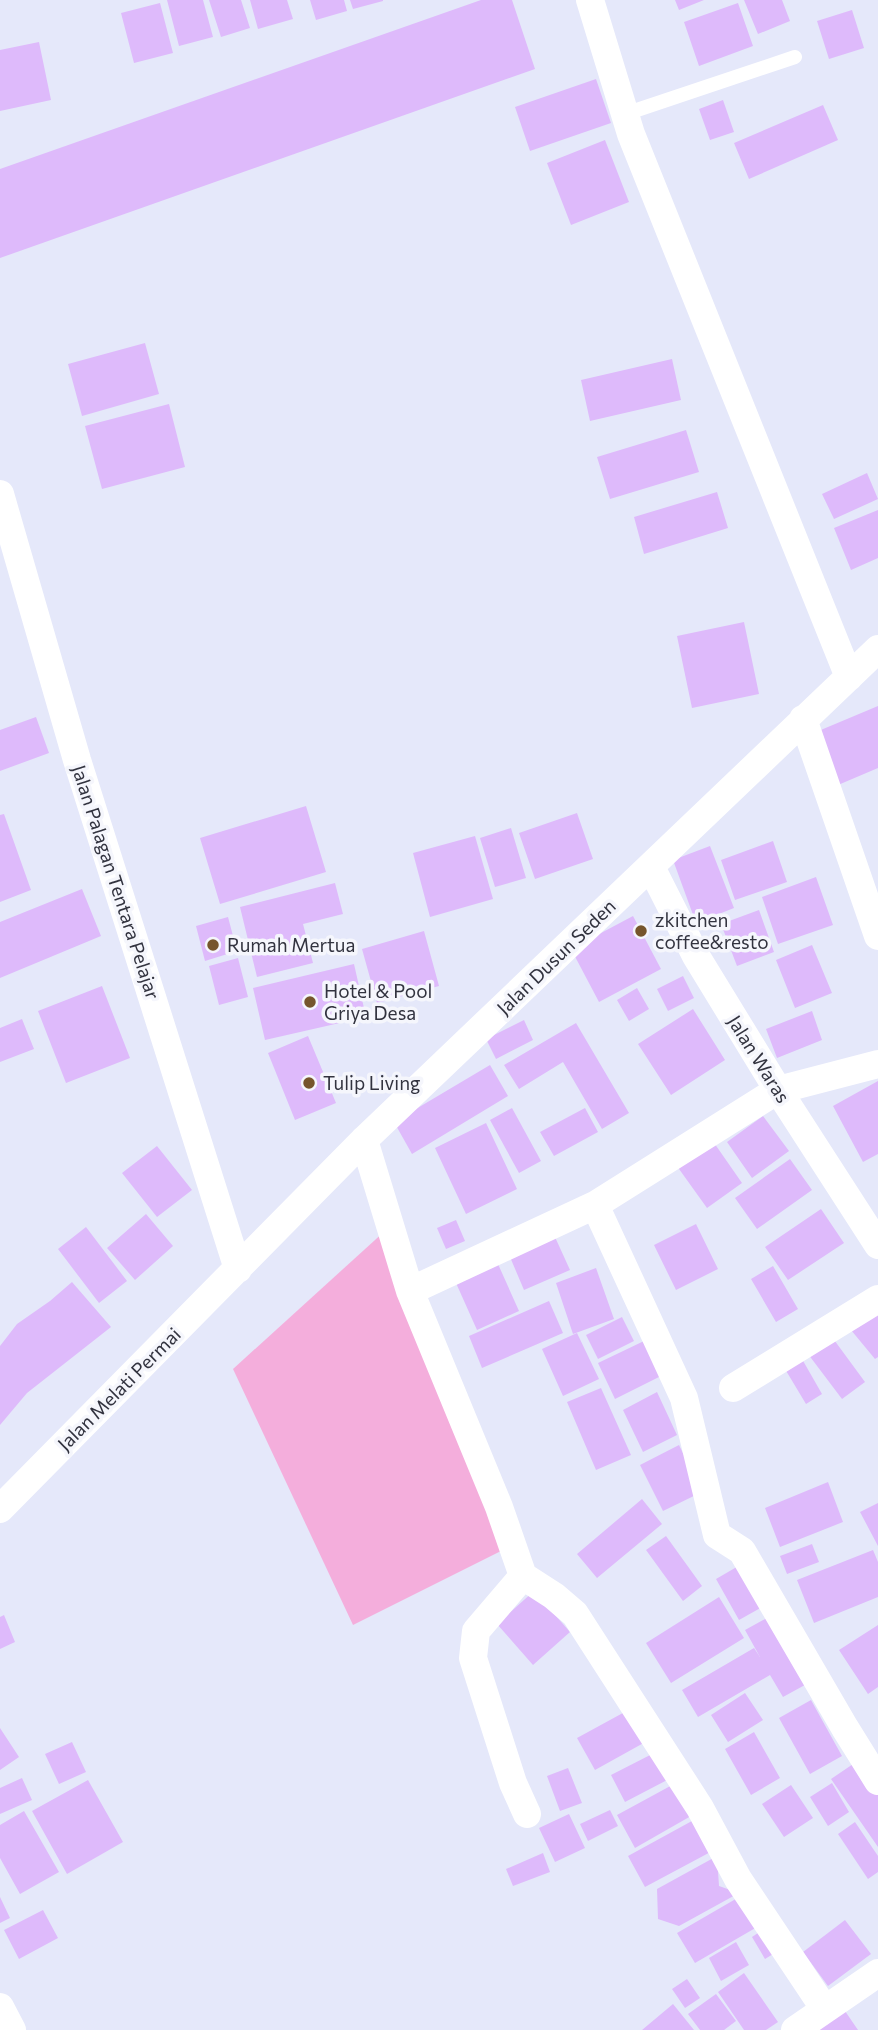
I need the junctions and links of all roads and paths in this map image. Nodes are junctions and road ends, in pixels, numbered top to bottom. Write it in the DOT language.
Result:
graph roads {
  1 [pos="590,0"];
  2 [pos="795,57"];
  3 [pos="625,114"];
  4 [pos="3,512"];
  5 [pos="878,649"];
  6 [pos="849,677"];
  7 [pos="803,719"];
  8 [pos="651,867"];
  9 [pos="878,936"];
  10 [pos="878,1064"];
  11 [pos="778,1090"];
  12 [pos="364,1140"];
  13 [pos="595,1205"];
  14 [pos="878,1245"];
  15 [pos="238,1269"];
  16 [pos="410,1291"];
  17 [pos="878,1299"];
  18 [pos="733,1388"];
  19 [pos="0,1509"];
  20 [pos="523,1576"];
  21 [pos="878,1781"];
  22 [pos="527,1814"];
  23 [pos="878,1973"];
  24 [pos="0,2007"];
  25 [pos="824,2008"];
  26 [pos="12,2030"];
  27 [pos="795,2030"];
  1 -- 3 [label="street"];
  2 -- 3 [label="lane"];
  3 -- 6 [label="street"];
  4 -- 15 [label="street, Jalan Palagan Tentara Pelajar"];
  5 -- 6 [label="street, Jalan Dusun Seden"];
  6 -- 7 [label="street, Jalan Dusun Seden"];
  7 -- 8 [label="street, Jalan Dusun Seden"];
  7 -- 9 [label="street"];
  8 -- 11 [label="street, Jalan Waras"];
  8 -- 12 [label="street, Jalan Dusun Seden"];
  10 -- 11 [label="street"];
  11 -- 13 [label="street"];
  11 -- 14 [label="street, Jalan Waras"];
  12 -- 15 [label="street, Jalan Dusun Seden"];
  12 -- 16 [label="street"];
  13 -- 16 [label="street"];
  13 -- 21 [label="street"];
  15 -- 19 [label="street, Jalan Melati Permai"];
  16 -- 20 [label="street"];
  17 -- 18 [label="street"];
  20 -- 22 [label="street"];
  20 -- 25 [label="street"];
  23 -- 25 [label="street"];
  24 -- 26 [label="street"];
  25 -- 27 [label="street"];
}
